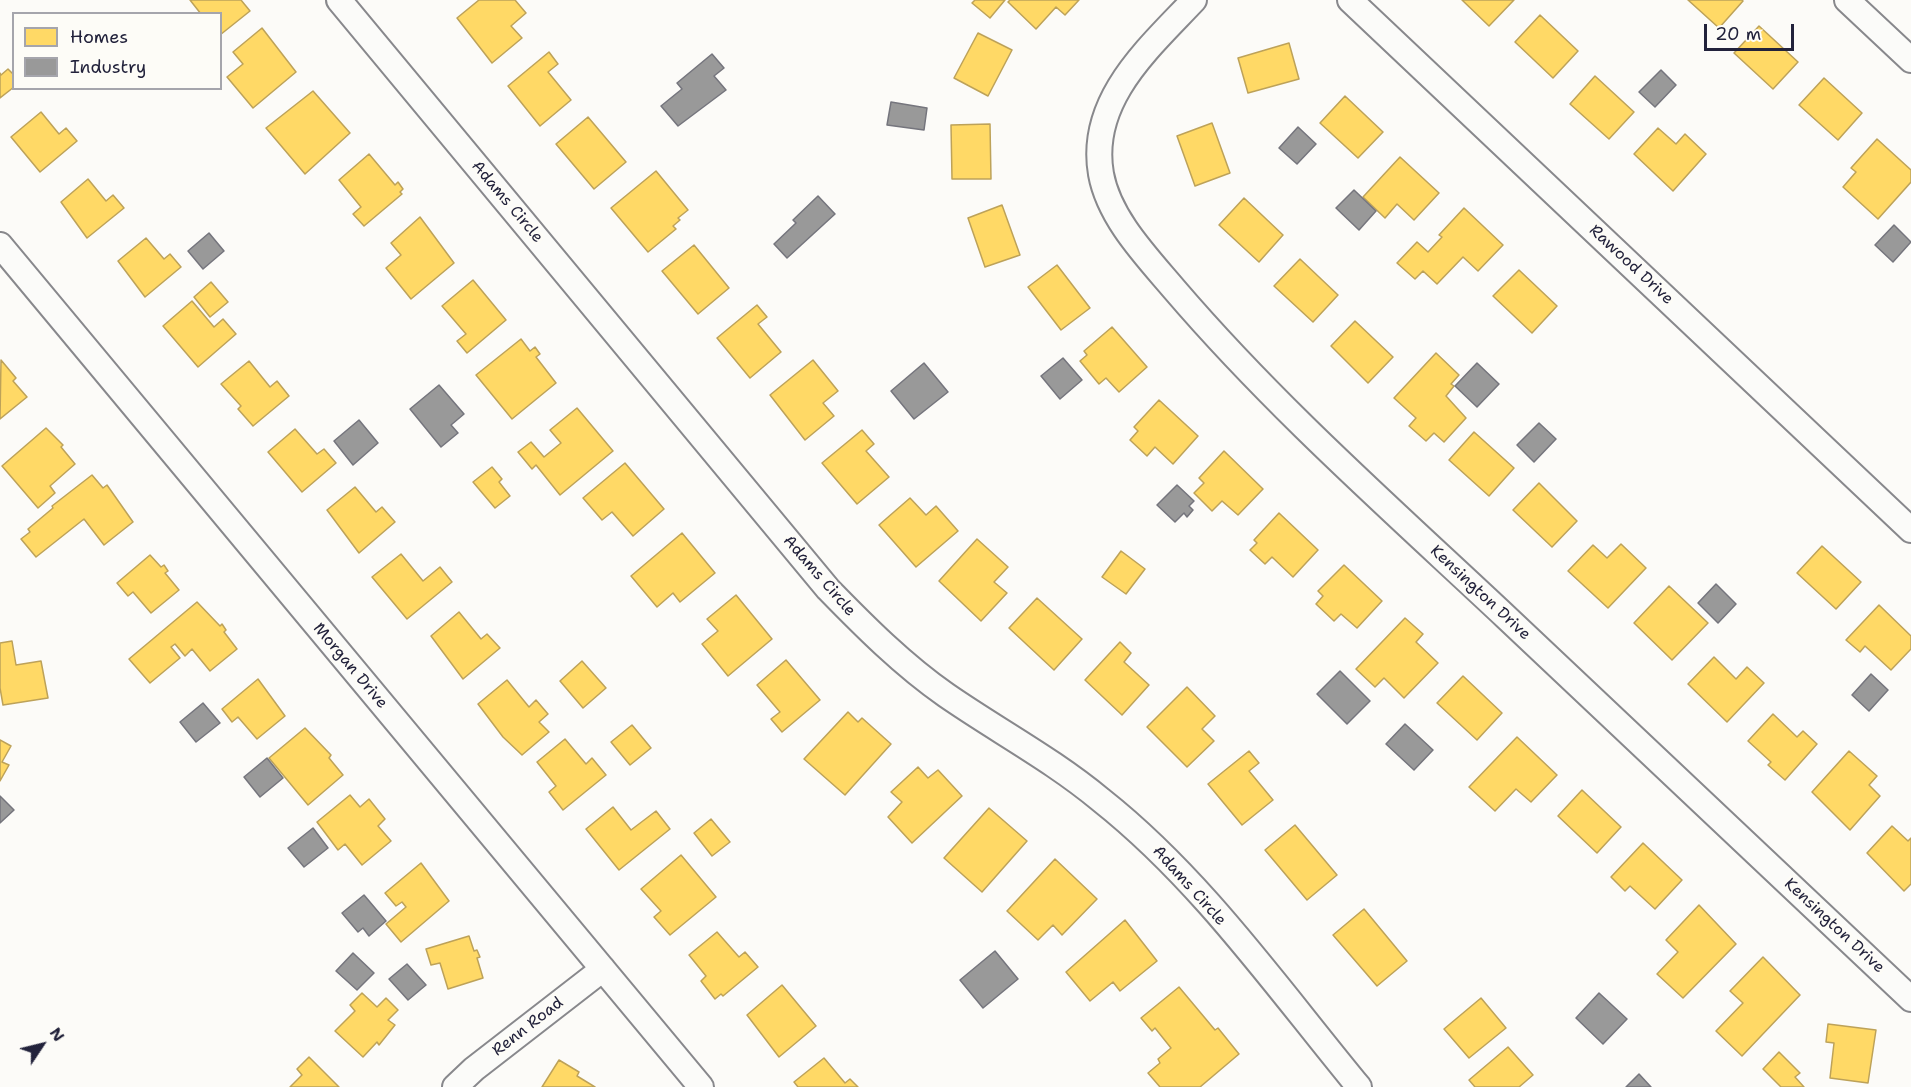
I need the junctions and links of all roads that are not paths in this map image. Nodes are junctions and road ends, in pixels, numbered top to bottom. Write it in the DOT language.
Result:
graph roads {
  1 [pos="339,0"];
  2 [pos="1194,0"];
  3 [pos="1350,0"];
  4 [pos="1847,0"];
  5 [pos="1911,60"];
  6 [pos="0,245"];
  7 [pos="1911,530"];
  8 [pos="603,969"];
  9 [pos="1911,999"];
  10 [pos="455,1087"];
  11 [pos="700,1087"];
  12 [pos="1359,1087"];
  1 -- 12 [label="street, Adams Circle"];
  2 -- 9 [label="street, Kensington Drive"];
  3 -- 7 [label="street, Rawood Drive"];
  4 -- 5 [label="street"];
  6 -- 8 [label="street, Morgan Drive"];
  8 -- 10 [label="street, Renn Road"];
  8 -- 11 [label="street, Morgan Drive"];
}
